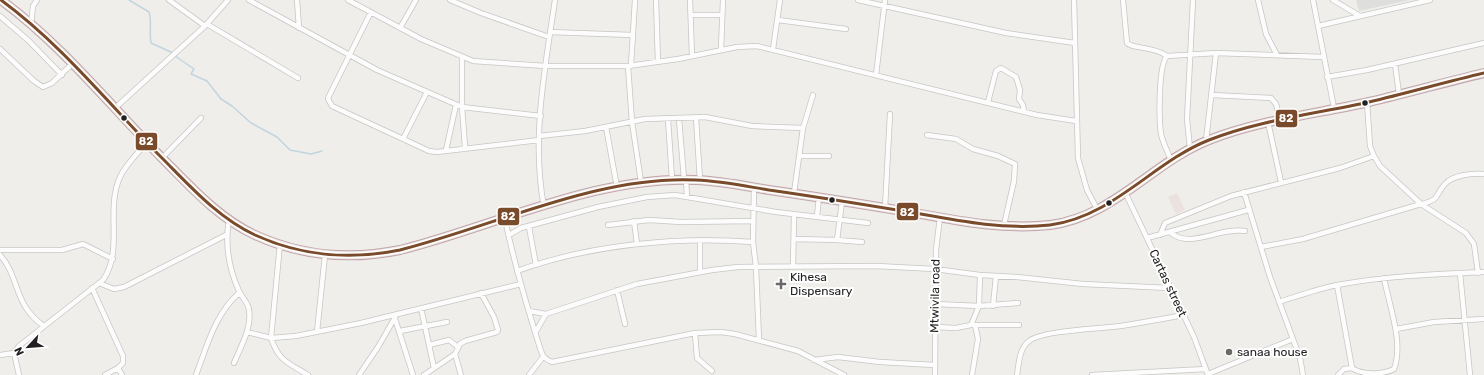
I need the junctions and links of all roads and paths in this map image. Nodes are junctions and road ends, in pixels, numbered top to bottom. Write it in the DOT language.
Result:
graph roads {
  1 [pos="2,0"];
  2 [pos="37,0"];
  3 [pos="169,0"];
  4 [pos="228,0"];
  5 [pos="249,0"];
  6 [pos="297,0"];
  7 [pos="348,0"];
  8 [pos="416,0"];
  9 [pos="450,0"];
  10 [pos="555,0"];
  11 [pos="634,0"];
  12 [pos="656,0"];
  13 [pos="690,0"];
  14 [pos="723,0"];
  15 [pos="780,0"];
  16 [pos="858,0"];
  17 [pos="885,0"];
  18 [pos="1074,0"];
  19 [pos="1123,0"];
  20 [pos="1193,0"];
  21 [pos="1258,0"];
  22 [pos="1313,0"];
  23 [pos="1333,0"];
  24 [pos="1430,0"];
  25 [pos="884,6"];
  26 [pos="370,12"];
  27 [pos="691,15"];
  28 [pos="721,15"];
  29 [pos="0,16"];
  30 [pos="1360,16"];
  31 [pos="778,20"];
  32 [pos="31,24"];
  33 [pos="206,25"];
  34 [pos="1318,26"];
  35 [pos="299,28"];
  36 [pos="400,28"];
  37 [pos="846,29"];
  38 [pos="550,35"];
  39 [pos="632,35"];
  40 [pos="1075,43"];
  41 [pos="1484,43"];
  42 [pos="0,49"];
  43 [pos="721,49"];
  44 [pos="773,49"];
  45 [pos="1216,53"];
  46 [pos="1190,54"];
  47 [pos="348,55"];
  48 [pos="1277,55"];
  49 [pos="692,56"];
  50 [pos="1167,56"];
  51 [pos="462,57"];
  52 [pos="1323,57"];
  53 [pos="658,62"];
  54 [pos="72,64"];
  55 [pos="1395,64"];
  56 [pos="546,66"];
  57 [pos="629,66"];
  58 [pos="1484,73"];
  59 [pos="62,75"];
  60 [pos="876,75"];
  61 [pos="298,78"];
  62 [pos="1327,78"];
  63 [pos="427,92"];
  64 [pos="1399,94"];
  65 [pos="813,95"];
  66 [pos="1212,95"];
  67 [pos="988,102"];
  68 [pos="1367,102"];
  69 [pos="456,104"];
  70 [pos="462,107"];
  71 [pos="1334,108"];
  72 [pos="114,109"];
  73 [pos="1024,112"];
  74 [pos="890,114"];
  75 [pos="541,116"];
  76 [pos="201,118"];
  77 [pos="696,118"];
  78 [pos="668,119"];
  79 [pos="679,119"];
  80 [pos="1280,120"];
  81 [pos="1076,121"];
  82 [pos="632,122"];
  83 [pos="1268,122"];
  84 [pos="606,127"];
  85 [pos="803,128"];
  86 [pos="927,135"];
  87 [pos="539,138"];
  88 [pos="403,139"];
  89 [pos="1206,141"];
  90 [pos="147,142"];
  91 [pos="465,147"];
  92 [pos="1190,149"];
  93 [pos="446,150"];
  94 [pos="800,156"];
  95 [pos="829,156"];
  96 [pos="1374,156"];
  97 [pos="162,158"];
  98 [pos="1172,161"];
  99 [pos="1484,174"];
  100 [pos="672,179"];
  101 [pos="685,179"];
  102 [pos="700,180"];
  103 [pos="642,182"];
  104 [pos="1281,182"];
  105 [pos="617,187"];
  106 [pos="754,187"];
  107 [pos="1125,192"];
  108 [pos="1244,192"];
  109 [pos="794,193"];
  110 [pos="686,197"];
  111 [pos="819,197"];
  112 [pos="842,202"];
  113 [pos="1421,204"];
  114 [pos="544,206"];
  115 [pos="754,208"];
  116 [pos="885,208"];
  117 [pos="1097,209"];
  118 [pos="1248,210"];
  119 [pos="794,214"];
  120 [pos="817,217"];
  121 [pos="940,218"];
  122 [pos="229,219"];
  123 [pos="505,219"];
  124 [pos="838,220"];
  125 [pos="634,221"];
  126 [pos="753,221"];
  127 [pos="868,223"];
  128 [pos="608,225"];
  129 [pos="1004,225"];
  130 [pos="529,227"];
  131 [pos="1171,232"];
  132 [pos="1245,232"];
  133 [pos="226,235"];
  134 [pos="509,235"];
  135 [pos="1160,235"];
  136 [pos="1147,238"];
  137 [pos="794,239"];
  138 [pos="700,240"];
  139 [pos="837,240"];
  140 [pos="753,242"];
  141 [pos="862,242"];
  142 [pos="280,244"];
  143 [pos="637,244"];
  144 [pos="1261,247"];
  145 [pos="0,250"];
  146 [pos="326,254"];
  147 [pos="0,255"];
  148 [pos="113,259"];
  149 [pos="536,265"];
  150 [pos="756,267"];
  151 [pos="793,267"];
  152 [pos="935,268"];
  153 [pos="517,271"];
  154 [pos="700,272"];
  155 [pos="1484,272"];
  156 [pos="1460,273"];
  157 [pos="1478,273"];
  158 [pos="980,275"];
  159 [pos="996,276"];
  160 [pos="1384,278"];
  161 [pos="100,283"];
  162 [pos="521,284"];
  163 [pos="1337,285"];
  164 [pos="92,288"];
  165 [pos="1170,288"];
  166 [pos="617,290"];
  167 [pos="239,293"];
  168 [pos="481,293"];
  169 [pos="1278,302"];
  170 [pos="935,304"];
  171 [pos="1018,304"];
  172 [pos="979,306"];
  173 [pos="993,306"];
  174 [pos="421,308"];
  175 [pos="529,311"];
  176 [pos="546,314"];
  177 [pos="1183,315"];
  178 [pos="396,316"];
  179 [pos="1465,320"];
  180 [pos="1484,320"];
  181 [pos="448,322"];
  182 [pos="625,324"];
  183 [pos="973,325"];
  184 [pos="1019,325"];
  185 [pos="44,326"];
  186 [pos="425,326"];
  187 [pos="935,327"];
  188 [pos="1396,329"];
  189 [pos="400,331"];
  190 [pos="246,332"];
  191 [pos="317,332"];
  192 [pos="535,333"];
  193 [pos="695,333"];
  194 [pos="271,338"];
  195 [pos="1293,339"];
  196 [pos="759,340"];
  197 [pos="430,345"];
  198 [pos="458,347"];
  199 [pos="14,353"];
  200 [pos="455,354"];
  201 [pos="0,355"];
  202 [pos="543,357"];
  203 [pos="814,360"];
  204 [pos="234,363"];
  205 [pos="935,366"];
  206 [pos="118,368"];
  207 [pos="434,368"];
  208 [pos="1352,368"];
  209 [pos="712,371"];
  210 [pos="1207,373"];
  211 [pos="19,375"];
  212 [pos="106,375"];
  213 [pos="122,375"];
  214 [pos="196,375"];
  215 [pos="308,375"];
  216 [pos="359,375"];
  217 [pos="413,375"];
  218 [pos="424,375"];
  219 [pos="461,375"];
  220 [pos="529,375"];
  221 [pos="844,375"];
  222 [pos="935,375"];
  223 [pos="972,375"];
  224 [pos="1017,375"];
  225 [pos="1092,375"];
  226 [pos="1303,375"];
  227 [pos="1338,375"];
  228 [pos="1381,375"];
  229 [pos="1470,375"];
  1 -- 32 [label="highway"];
  2 -- 32 [label="street"];
  3 -- 33 [label="street"];
  4 -- 33 [label="street"];
  5 -- 35 [label="street"];
  6 -- 35 [label="street"];
  7 -- 26 [label="street"];
  8 -- 36 [label="street"];
  9 -- 38 [label="street"];
  10 -- 38 [label="street"];
  11 -- 39 [label="street"];
  12 -- 53 [label="street"];
  13 -- 27 [label="street"];
  14 -- 28 [label="street"];
  15 -- 31 [label="street"];
  16 -- 25 [label="street"];
  17 -- 25 [label="street"];
  18 -- 40 [label="street"];
  19 -- 50 [label="street"];
  20 -- 46 [label="street"];
  21 -- 48 [label="street"];
  22 -- 34 [label="street"];
  23 -- 30 [label="street"];
  24 -- 30 [label="street"];
  25 -- 40 [label="street"];
  25 -- 60 [label="street"];
  26 -- 36 [label="street"];
  26 -- 47 [label="street"];
  27 -- 28 [label="street"];
  27 -- 49 [label="street"];
  28 -- 43 [label="street"];
  29 -- 59 [label="street"];
  30 -- 34 [label="street"];
  31 -- 37 [label="street"];
  31 -- 44 [label="street"];
  32 -- 54 [label="highway"];
  33 -- 61 [label="street"];
  33 -- 72 [label="street"];
  34 -- 52 [label="street"];
  35 -- 47 [label="street"];
  36 -- 51 [label="street"];
  38 -- 39 [label="street"];
  38 -- 56 [label="street"];
  39 -- 57 [label="street"];
  40 -- 81 [label="street"];
  41 -- 55 [label="street"];
  42 -- 59 [label="street"];
  43 -- 44 [label="street"];
  43 -- 49 [label="street"];
  44 -- 60 [label="street"];
  45 -- 46 [label="street"];
  45 -- 48 [label="street"];
  45 -- 66 [label="street"];
  46 -- 50 [label="street"];
  46 -- 92 [label="street"];
  47 -- 63 [label="street"];
  47 -- 88 [label="street"];
  48 -- 52 [label="street"];
  49 -- 53 [label="street"];
  50 -- 98 [label="street"];
  51 -- 56 [label="street"];
  51 -- 70 [label="street"];
  52 -- 62 [label="street"];
  53 -- 57 [label="street"];
  54 -- 59 [label="street"];
  54 -- 72 [label="highway"];
  55 -- 62 [label="street"];
  55 -- 64 [label="street"];
  56 -- 57 [label="street"];
  56 -- 75 [label="street"];
  57 -- 82 [label="street"];
  58 -- 64 [label="highway"];
  60 -- 67 [label="street"];
  62 -- 71 [label="street"];
  63 -- 69 [label="street"];
  63 -- 88 [label="street"];
  64 -- 68 [label="highway"];
  65 -- 85 [label="street"];
  66 -- 80 [label="street"];
  66 -- 89 [label="street"];
  67 -- 73 [label="street"];
  67 -- 73 [label="street"];
  68 -- 71 [label="highway"];
  68 -- 96 [label="street"];
  69 -- 70 [label="street"];
  69 -- 93 [label="street"];
  70 -- 75 [label="street"];
  70 -- 91 [label="street"];
  71 -- 80 [label="highway"];
  72 -- 90 [label="highway"];
  73 -- 81 [label="street"];
  74 -- 116 [label="street"];
  75 -- 87 [label="street"];
  76 -- 97 [label="street"];
  77 -- 79 [label="street"];
  77 -- 85 [label="street"];
  77 -- 102 [label="street"];
  78 -- 79 [label="street"];
  78 -- 82 [label="street"];
  78 -- 100 [label="street"];
  79 -- 101 [label="street"];
  80 -- 83 [label="highway"];
  81 -- 117 [label="street"];
  82 -- 84 [label="street"];
  82 -- 103 [label="street"];
  83 -- 89 [label="highway"];
  83 -- 104 [label="street"];
  84 -- 87 [label="street"];
  84 -- 105 [label="street"];
  85 -- 94 [label="street"];
  86 -- 129 [label="street"];
  87 -- 91 [label="street"];
  87 -- 114 [label="street"];
  88 -- 93 [label="street"];
  89 -- 92 [label="highway"];
  90 -- 97 [label="highway"];
  90 -- 148 [label="street"];
  91 -- 93 [label="street"];
  92 -- 98 [label="highway"];
  94 -- 95 [label="street"];
  94 -- 109 [label="street"];
  96 -- 104 [label="street"];
  96 -- 113 [label="street"];
  97 -- 122 [label="highway"];
  98 -- 107 [label="highway"];
  99 -- 113 [label="street"];
  100 -- 101 [label="highway"];
  100 -- 103 [label="highway"];
  101 -- 102 [label="highway"];
  101 -- 110 [label="street"];
  102 -- 106 [label="highway"];
  103 -- 105 [label="highway"];
  104 -- 108 [label="street"];
  105 -- 114 [label="highway"];
  106 -- 109 [label="highway"];
  106 -- 115 [label="street"];
  107 -- 117 [label="highway"];
  107 -- 136 [label="street, Cartas street"];
  108 -- 118 [label="street"];
  108 -- 135 [label="street"];
  109 -- 111 [label="highway"];
  110 -- 115 [label="street"];
  110 -- 130 [label="street"];
  111 -- 112 [label="highway"];
  111 -- 120 [label="street"];
  112 -- 116 [label="highway"];
  112 -- 124 [label="street"];
  113 -- 144 [label="street"];
  113 -- 157 [label="street"];
  114 -- 123 [label="highway"];
  115 -- 119 [label="street"];
  115 -- 126 [label="street"];
  116 -- 121 [label="highway"];
  117 -- 129 [label="highway"];
  118 -- 131 [label="street"];
  118 -- 144 [label="street"];
  119 -- 120 [label="street"];
  119 -- 137 [label="street"];
  120 -- 124 [label="street"];
  121 -- 129 [label="highway"];
  121 -- 152 [label="street, Mtwivila road"];
  122 -- 133 [label="street"];
  122 -- 142 [label="highway"];
  123 -- 134 [label="street"];
  123 -- 146 [label="highway"];
  124 -- 127 [label="street"];
  124 -- 139 [label="street"];
  125 -- 126 [label="street"];
  125 -- 128 [label="street"];
  125 -- 143 [label="street"];
  126 -- 140 [label="street"];
  130 -- 134 [label="street"];
  130 -- 149 [label="street"];
  131 -- 132 [label="street"];
  131 -- 135 [label="street"];
  133 -- 161 [label="street"];
  133 -- 167 [label="street"];
  134 -- 153 [label="street"];
  135 -- 136 [label="street"];
  136 -- 165 [label="street, Cartas street"];
  137 -- 139 [label="street"];
  137 -- 151 [label="street"];
  138 -- 140 [label="street"];
  138 -- 143 [label="street"];
  138 -- 154 [label="street"];
  139 -- 141 [label="street"];
  140 -- 150 [label="street"];
  142 -- 146 [label="highway"];
  142 -- 194 [label="street"];
  143 -- 149 [label="street"];
  144 -- 169 [label="street"];
  145 -- 148 [label="street"];
  146 -- 191 [label="street"];
  147 -- 185 [label="street"];
  148 -- 161 [label="street"];
  149 -- 153 [label="street"];
  150 -- 151 [label="street"];
  150 -- 154 [label="street"];
  150 -- 196 [label="street"];
  151 -- 152 [label="street"];
  152 -- 158 [label="street"];
  152 -- 170 [label="street, Mtwivila road"];
  153 -- 162 [label="street"];
  154 -- 166 [label="street"];
  155 -- 157 [label="street"];
  156 -- 157 [label="street"];
  156 -- 160 [label="street"];
  156 -- 179 [label="street"];
  158 -- 159 [label="street"];
  158 -- 172 [label="street"];
  159 -- 165 [label="street"];
  159 -- 173 [label="street"];
  160 -- 163 [label="street"];
  160 -- 188 [label="street"];
  161 -- 164 [label="street"];
  162 -- 168 [label="street"];
  162 -- 175 [label="street"];
  163 -- 169 [label="street"];
  163 -- 208 [label="street"];
  164 -- 185 [label="street"];
  164 -- 206 [label="street"];
  165 -- 177 [label="street, Cartas street"];
  166 -- 176 [label="street"];
  166 -- 182 [label="street"];
  167 -- 190 [label="street"];
  167 -- 214 [label="street"];
  168 -- 174 [label="street"];
  168 -- 198 [label="street"];
  169 -- 195 [label="street"];
  170 -- 172 [label="street"];
  170 -- 187 [label="street, Mtwivila road"];
  171 -- 173 [label="street"];
  172 -- 173 [label="street"];
  172 -- 183 [label="street"];
  174 -- 178 [label="street"];
  174 -- 186 [label="street"];
  175 -- 176 [label="street"];
  175 -- 192 [label="street"];
  176 -- 192 [label="street"];
  177 -- 210 [label="street, Cartas street"];
  177 -- 224 [label="street"];
  178 -- 189 [label="street"];
  178 -- 191 [label="street"];
  178 -- 216 [label="street"];
  179 -- 180 [label="street"];
  179 -- 188 [label="street"];
  179 -- 229 [label="street"];
  181 -- 186 [label="street"];
  183 -- 184 [label="street"];
  183 -- 187 [label="street"];
  183 -- 223 [label="street"];
  185 -- 199 [label="street"];
  186 -- 189 [label="street"];
  186 -- 197 [label="street"];
  187 -- 205 [label="street, Mtwivila road"];
  188 -- 228 [label="street"];
  189 -- 217 [label="street"];
  190 -- 194 [label="street"];
  190 -- 204 [label="street"];
  191 -- 194 [label="street"];
  192 -- 202 [label="street"];
  193 -- 196 [label="street"];
  193 -- 202 [label="street"];
  193 -- 209 [label="street"];
  194 -- 215 [label="street"];
  195 -- 210 [label="street"];
  195 -- 226 [label="street"];
  196 -- 203 [label="street"];
  197 -- 198 [label="street"];
  197 -- 207 [label="street"];
  198 -- 200 [label="street"];
  199 -- 201 [label="street"];
  199 -- 211 [label="street"];
  200 -- 207 [label="street"];
  200 -- 219 [label="street"];
  202 -- 220 [label="street"];
  203 -- 205 [label="street"];
  203 -- 221 [label="street"];
  205 -- 222 [label="street, Mtwivila road"];
  206 -- 212 [label="street"];
  206 -- 213 [label="street"];
  207 -- 218 [label="street"];
  208 -- 227 [label="street"];
  208 -- 228 [label="street"];
  210 -- 225 [label="street"];
}
